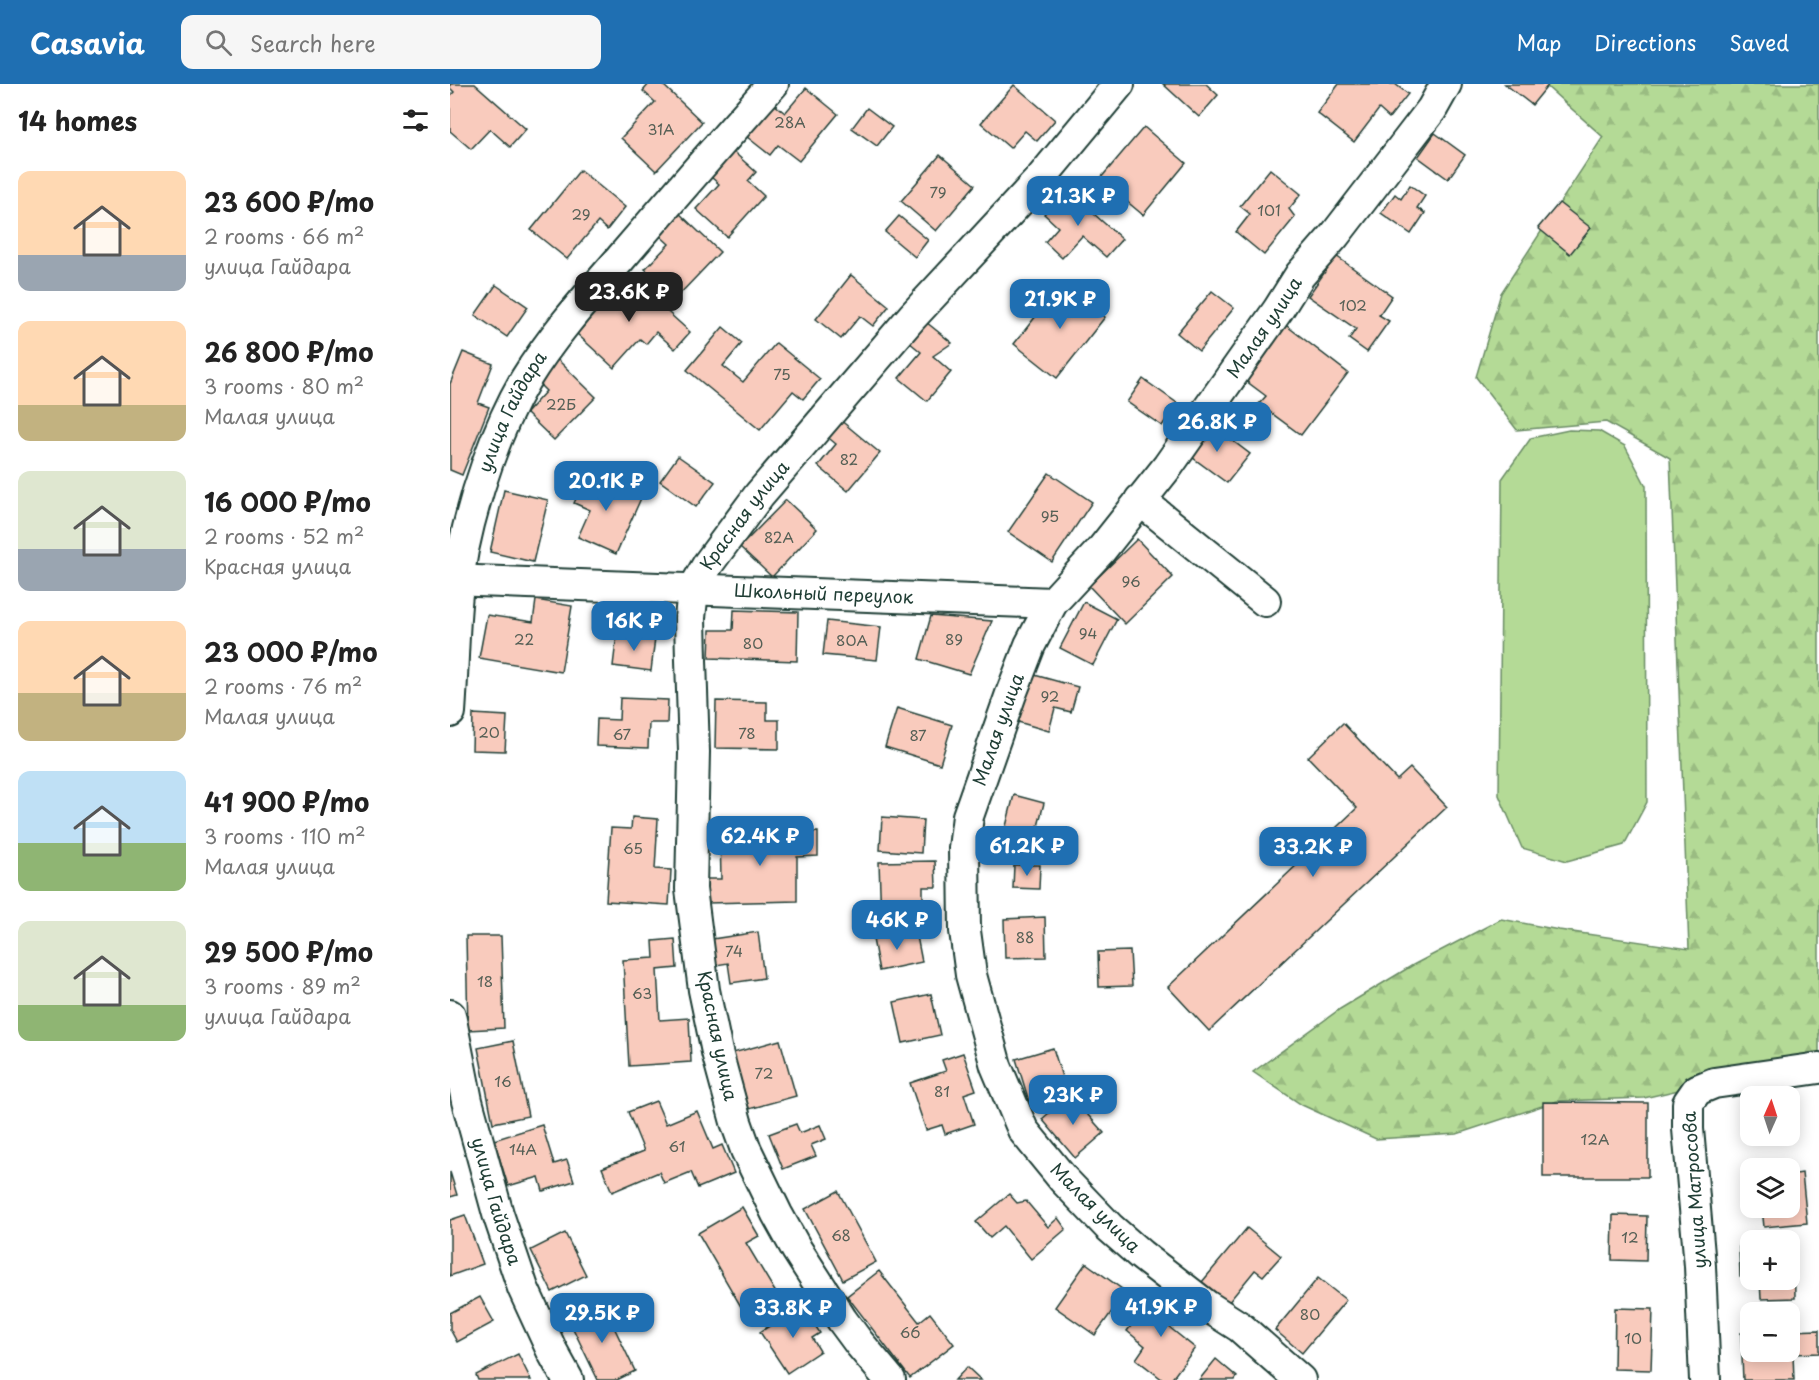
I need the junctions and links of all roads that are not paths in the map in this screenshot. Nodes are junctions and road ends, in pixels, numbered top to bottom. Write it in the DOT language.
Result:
graph roads {
  1 [pos="773,84"];
  2 [pos="1119,84"];
  3 [pos="1446,84"];
  4 [pos="1140,500"];
  5 [pos="454,580"];
  6 [pos="693,590"];
  7 [pos="1265,601"];
  8 [pos="1052,603"];
  9 [pos="450,712"];
  10 [pos="450,1015"];
  11 [pos="1819,1068"];
  12 [pos="568,1380"];
  13 [pos="890,1380"];
  14 [pos="1299,1380"];
  15 [pos="1705,1380"];
  1 -- 5 [label="street, улица Гайдара"];
  2 -- 6 [label="street, Красная улица"];
  3 -- 4 [label="street, Малая улица"];
  4 -- 7 [label="street"];
  4 -- 8 [label="street, Малая улица"];
  5 -- 6 [label="street, Школьный переулок"];
  5 -- 9 [label="street, улица Гайдара"];
  6 -- 8 [label="street, Школьный переулок"];
  6 -- 13 [label="street, Красная улица"];
  8 -- 14 [label="street, Малая улица"];
  10 -- 12 [label="street, улица Гайдара"];
  11 -- 15 [label="street, улица Матросова"];
}
